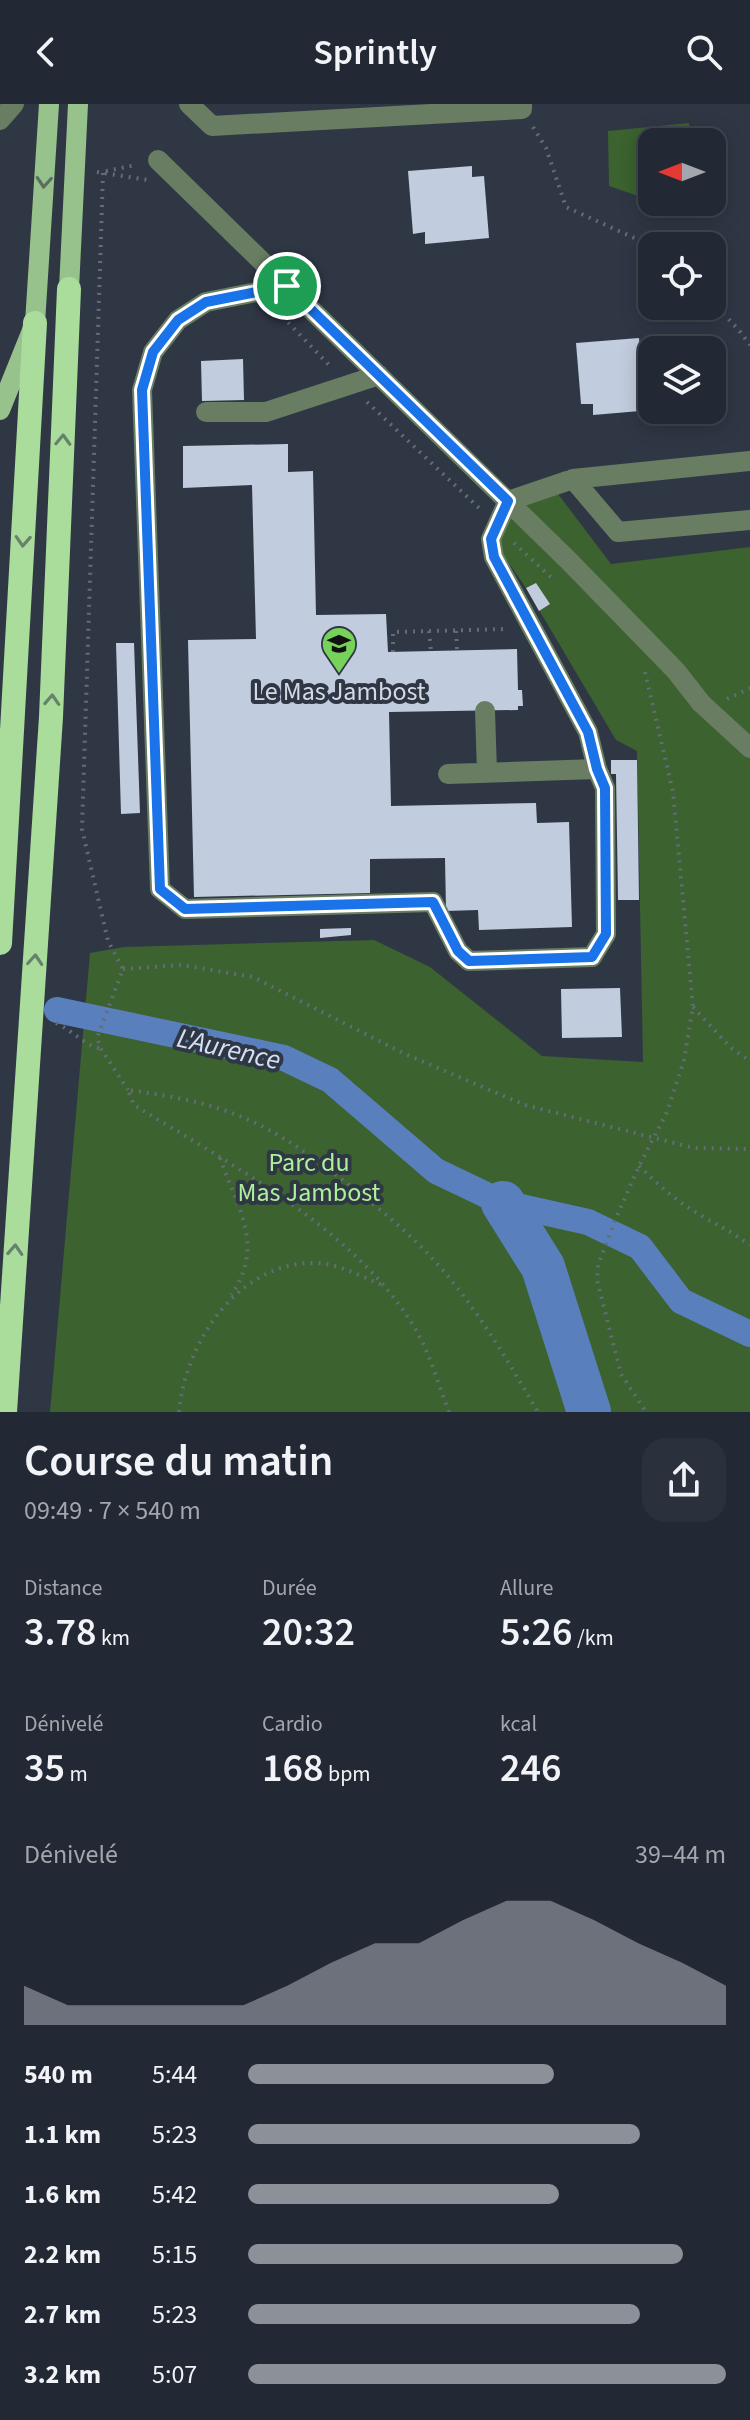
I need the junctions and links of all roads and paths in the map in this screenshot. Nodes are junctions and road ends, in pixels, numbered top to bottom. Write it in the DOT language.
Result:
graph roads {
  1 [pos="14,104"];
  2 [pos="49,104"];
  3 [pos="78,104"];
  4 [pos="189,104"];
  5 [pos="522,107"];
  6 [pos="0,120"];
  7 [pos="158,160"];
  8 [pos="638,240"];
  9 [pos="287,286"];
  10 [pos="69,289"];
  11 [pos="726,317"];
  12 [pos="35,323"];
  13 [pos="750,345"];
  14 [pos="379,375"];
  15 [pos="0,410"];
  16 [pos="206,412"];
  17 [pos="750,461"];
  18 [pos="573,479"];
  19 [pos="508,501"];
  20 [pos="750,520"];
  21 [pos="534,628"];
  22 [pos="429,631"];
  23 [pos="456,631"];
  24 [pos="431,651"];
  25 [pos="457,651"];
  26 [pos="393,652"];
  27 [pos="644,670"];
  28 [pos="485,711"];
  29 [pos="750,748"];
  30 [pos="597,769"];
  31 [pos="487,772"];
  32 [pos="448,774"];
  33 [pos="0,943"];
  34 [pos="123,969"];
  35 [pos="693,1007"];
  36 [pos="56,1023"];
  37 [pos="101,1049"];
  38 [pos="750,1061"];
  39 [pos="128,1090"];
  40 [pos="653,1139"];
  41 [pos="750,1149"];
  42 [pos="220,1158"];
  43 [pos="639,1166"];
  44 [pos="750,1245"];
  45 [pos="384,1286"];
  46 [pos="230,1297"];
  47 [pos="5,1412"];
  48 [pos="179,1412"];
  49 [pos="449,1412"];
  50 [pos="538,1412"];
  51 [pos="646,1412"];
  1 -- 6 [label="street"];
  2 -- 12 [label="main road, one-way"];
  3 -- 10 [label="main road"];
  4 -- 5 [label="street"];
  5 -- 8 [label="path"];
  7 -- 9 [label="street"];
  7 -- 34 [label="path"];
  9 -- 14 [label="street"];
  9 -- 30 [label="street"];
  47 -- 10 [label="highway, one-way"];
  11 -- 13 [label="path"];
  12 -- 15 [label="main road"];
  12 -- 33 [label="highway, one-way"];
  14 -- 16 [label="street"];
  14 -- 19 [label="street"];
  17 -- 18 [label="street"];
  18 -- 19 [label="street"];
  18 -- 20 [label="street"];
  19 -- 21 [label="street"];
  19 -- 29 [label="street"];
  21 -- 23 [label="path"];
  21 -- 30 [label="street"];
  22 -- 23 [label="path"];
  22 -- 24 [label="path"];
  22 -- 26 [label="path"];
  23 -- 25 [label="path"];
  27 -- 35 [label="path"];
  28 -- 31 [label="street"];
  30 -- 31 [label="street"];
  31 -- 32 [label="street"];
  34 -- 37 [label="path"];
  34 -- 40 [label="path"];
  35 -- 38 [label="path"];
  35 -- 40 [label="path"];
  36 -- 37 [label="path"];
  37 -- 39 [label="path"];
  39 -- 42 [label="path"];
  39 -- 50 [label="path"];
  40 -- 41 [label="path"];
  40 -- 43 [label="path"];
  42 -- 45 [label="path"];
  42 -- 46 [label="path"];
  43 -- 44 [label="path"];
  43 -- 51 [label="path"];
  45 -- 46 [label="path"];
  45 -- 49 [label="path"];
  46 -- 48 [label="path"];
}
